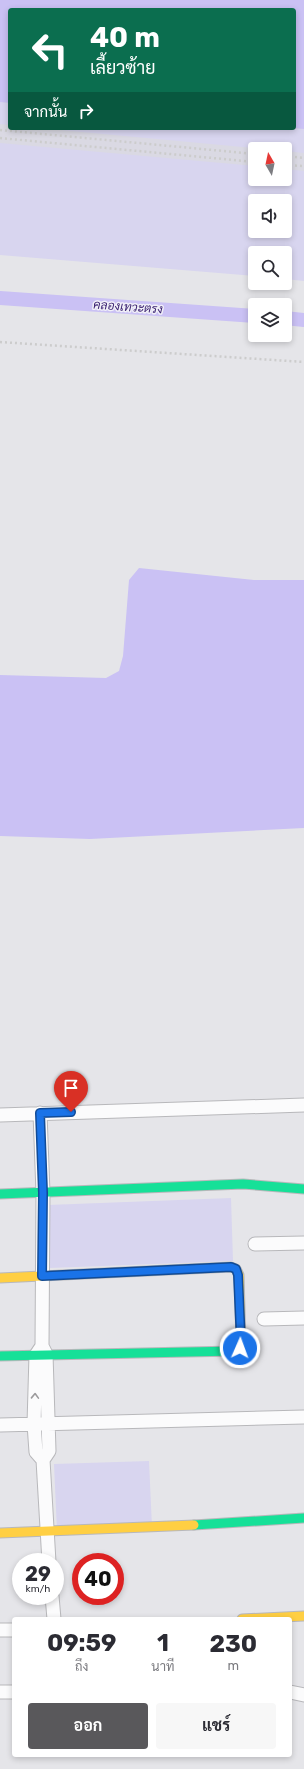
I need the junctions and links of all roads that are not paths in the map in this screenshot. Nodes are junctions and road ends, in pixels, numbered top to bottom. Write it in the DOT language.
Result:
graph roads {
  1 [pos="304,1105"];
  2 [pos="40,1113"];
  3 [pos="0,1115"];
  4 [pos="304,1189"];
  5 [pos="43,1193"];
  6 [pos="0,1194"];
  7 [pos="304,1243"];
  8 [pos="255,1244"];
  9 [pos="42,1276"];
  10 [pos="0,1278"];
  11 [pos="304,1318"];
  12 [pos="264,1319"];
  13 [pos="42,1352"];
  14 [pos="0,1356"];
  15 [pos="304,1417"];
  16 [pos="34,1424"];
  17 [pos="49,1424"];
  18 [pos="0,1425"];
  19 [pos="43,1460"];
  20 [pos="304,1518"];
  21 [pos="0,1533"];
  22 [pos="46,1533"];
  23 [pos="48,1553"];
  24 [pos="53,1605"];
  25 [pos="304,1616"];
  26 [pos="54,1617"];
  27 [pos="283,1617"];
  28 [pos="0,1630"];
  29 [pos="12,1630"];
  30 [pos="0,1692"];
  31 [pos="12,1692"];
  32 [pos="292,1692"];
  33 [pos="304,1695"];
  1 -- 2 [label="street"];
  2 -- 3 [label="street"];
  2 -- 5 [label="street"];
  4 -- 5 [label="street"];
  5 -- 6 [label="street"];
  5 -- 9 [label="street"];
  7 -- 8 [label="street"];
  9 -- 10 [label="street"];
  9 -- 13 [label="street"];
  9 -- 13 [label="street"];
  11 -- 12 [label="street"];
  13 -- 14 [label="street"];
  16 -- 13 [label="street, one-way"];
  13 -- 17 [label="street"];
  15 -- 17 [label="street"];
  16 -- 17 [label="street"];
  16 -- 18 [label="street"];
  16 -- 19 [label="street"];
  17 -- 19 [label="street"];
  19 -- 22 [label="street"];
  20 -- 22 [label="street"];
  21 -- 22 [label="street"];
  22 -- 23 [label="street"];
  24 -- 26 [label="street"];
  25 -- 27 [label="street"];
  28 -- 29 [label="street"];
  30 -- 31 [label="street"];
  32 -- 33 [label="street"];
}
